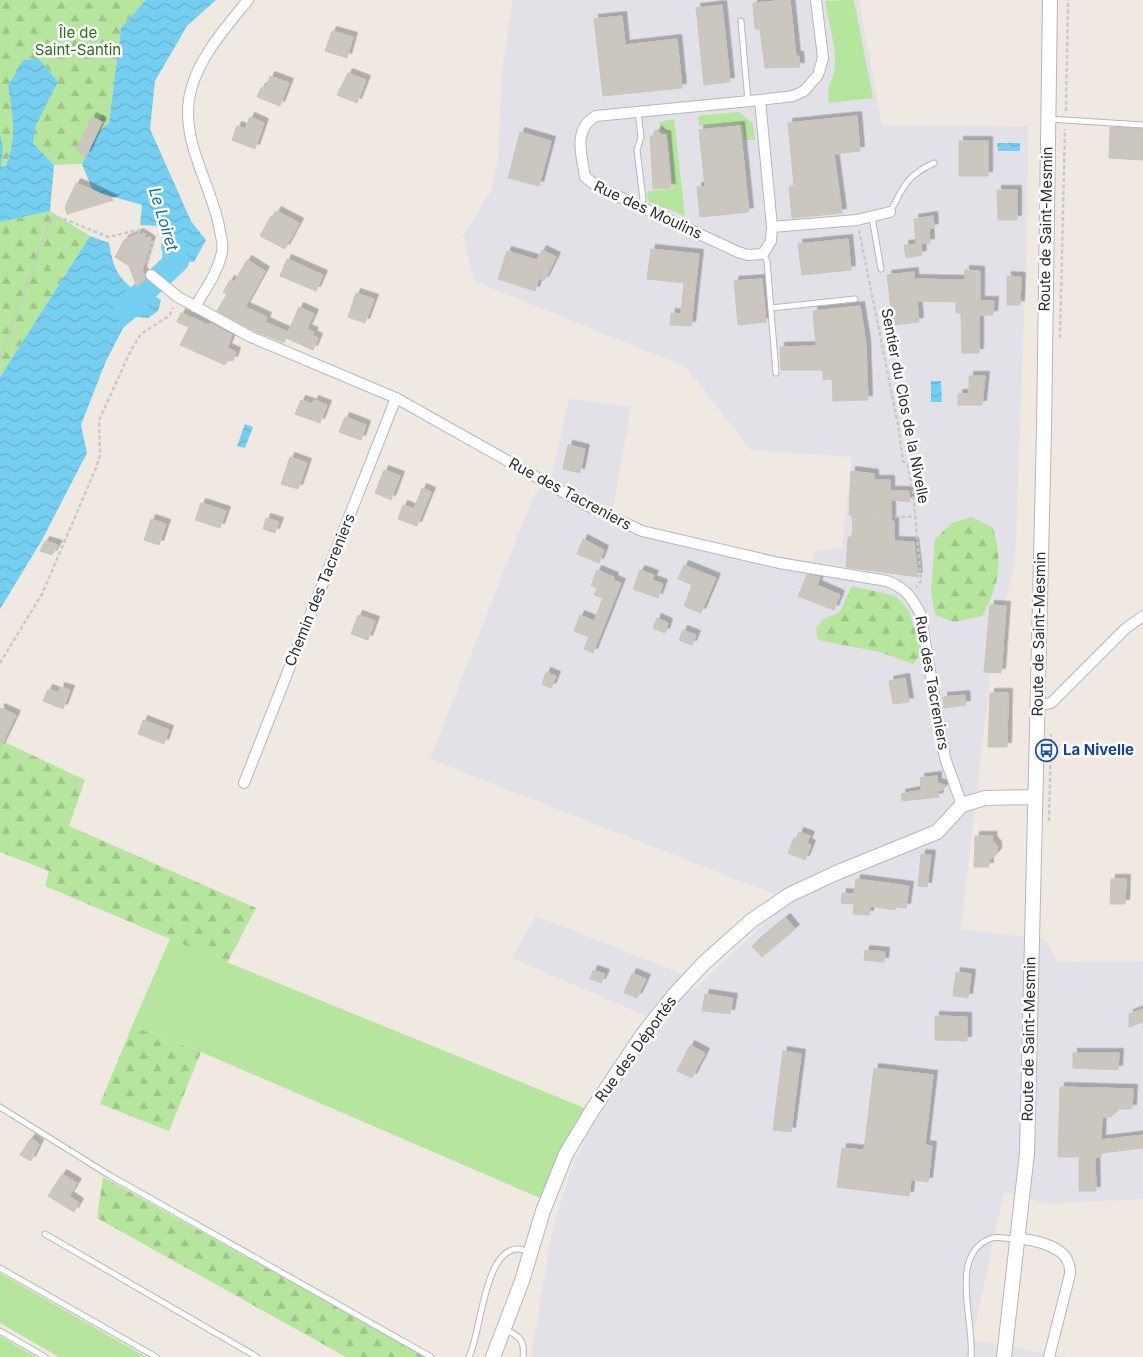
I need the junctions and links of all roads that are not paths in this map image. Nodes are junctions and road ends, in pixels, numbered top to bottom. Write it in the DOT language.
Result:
graph roads {
  1 [pos="248,0"];
  2 [pos="816,0"];
  3 [pos="1050,0"];
  4 [pos="741,21"];
  5 [pos="760,100"];
  6 [pos="748,101"];
  7 [pos="638,112"];
  8 [pos="1048,119"];
  9 [pos="1143,125"];
  10 [pos="934,164"];
  11 [pos="640,206"];
  12 [pos="890,212"];
  13 [pos="872,217"];
  14 [pos="772,227"];
  15 [pos="763,254"];
  16 [pos="881,269"];
  17 [pos="151,275"];
  18 [pos="854,299"];
  19 [pos="195,307"];
  20 [pos="771,308"];
  21 [pos="776,373"];
  22 [pos="396,398"];
  23 [pos="1143,616"];
  24 [pos="1038,705"];
  25 [pos="244,783"];
  26 [pos="1035,797"];
  27 [pos="962,805"];
  28 [pos="0,1107"];
  29 [pos="45,1234"];
  30 [pos="1018,1239"];
  31 [pos="530,1253"];
  32 [pos="0,1268"];
  33 [pos="504,1329"];
  34 [pos="0,1331"];
  35 [pos="45,1357"];
  36 [pos="156,1357"];
  37 [pos="257,1357"];
  38 [pos="431,1357"];
  39 [pos="469,1357"];
  40 [pos="493,1357"];
  41 [pos="523,1357"];
  42 [pos="970,1357"];
  43 [pos="1004,1357"];
  44 [pos="1049,1357"];
  1 -- 19 [label="street"];
  2 -- 5 [label="street, Rue des Moulins"];
  3 -- 8 [label="main road, Route de Saint-Mesmin"];
  4 -- 6 [label="lane"];
  5 -- 6 [label="street, Rue des Moulins"];
  5 -- 14 [label="street"];
  6 -- 7 [label="street, Rue des Moulins"];
  7 -- 11 [label="lane"];
  7 -- 11 [label="street, Rue des Moulins"];
  8 -- 9 [label="lane"];
  8 -- 24 [label="main road, Route de Saint-Mesmin"];
  10 -- 12 [label="lane"];
  11 -- 15 [label="street, Rue des Moulins"];
  12 -- 13 [label="street"];
  13 -- 14 [label="street"];
  13 -- 16 [label="lane"];
  14 -- 15 [label="street"];
  15 -- 20 [label="lane"];
  17 -- 19 [label="street, Rue des Tacreniers"];
  18 -- 20 [label="lane"];
  19 -- 22 [label="street, Rue des Tacreniers"];
  20 -- 21 [label="lane"];
  22 -- 25 [label="street, Chemin des Tacreniers"];
  22 -- 27 [label="street, Rue des Tacreniers"];
  23 -- 24 [label="street"];
  24 -- 26 [label="main road, Route de Saint-Mesmin"];
  26 -- 27 [label="main road"];
  26 -- 30 [label="main road, Route de Saint-Mesmin"];
  27 -- 31 [label="main road, Rue des Déportés"];
  28 -- 38 [label="lane"];
  29 -- 37 [label="lane"];
  30 -- 42 [label="lane"];
  30 -- 43 [label="main road, Route de Saint-Mesmin"];
  30 -- 44 [label="street"];
  31 -- 33 [label="main road, Rue des Déportés"];
  31 -- 39 [label="lane"];
  32 -- 36 [label="lane"];
  33 -- 40 [label="main road, Rue des Déportés"];
  33 -- 41 [label="lane"];
  34 -- 35 [label="lane"];
}
